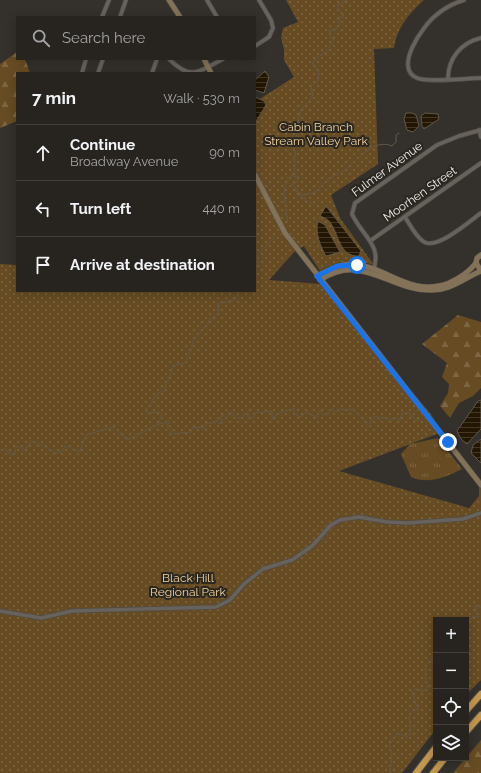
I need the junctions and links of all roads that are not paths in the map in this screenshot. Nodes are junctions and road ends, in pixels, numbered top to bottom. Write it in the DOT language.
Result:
graph roads {
  1 [pos="109,0"];
  2 [pos="126,0"];
  3 [pos="169,0"];
  4 [pos="207,0"];
  5 [pos="259,0"];
  6 [pos="464,0"];
  7 [pos="102,16"];
  8 [pos="120,16"];
  9 [pos="179,16"];
  10 [pos="216,16"];
  11 [pos="481,38"];
  12 [pos="256,45"];
  13 [pos="86,60"];
  14 [pos="103,60"];
  15 [pos="157,60"];
  16 [pos="170,60"];
  17 [pos="204,60"];
  18 [pos="221,60"];
  19 [pos="208,67"];
  20 [pos="82,72"];
  21 [pos="98,72"];
  22 [pos="152,72"];
  23 [pos="186,72"];
  24 [pos="196,72"];
  25 [pos="210,72"];
  26 [pos="481,78"];
  27 [pos="448,79"];
  28 [pos="480,130"];
  29 [pos="481,137"];
  30 [pos="481,163"];
  31 [pos="256,177"];
  32 [pos="481,213"];
  33 [pos="405,217"];
  34 [pos="370,241"];
  35 [pos="481,255"];
  36 [pos="476,263"];
  37 [pos="481,271"];
  38 [pos="372,272"];
  39 [pos="319,278"];
  40 [pos="481,486"];
  41 [pos="481,512"];
  42 [pos="0,611"];
  43 [pos="481,694"];
  44 [pos="469,708"];
  45 [pos="481,715"];
  46 [pos="469,729"];
  47 [pos="433,751"];
  48 [pos="443,761"];
  49 [pos="416,773"];
  50 [pos="433,773"];
  1 -- 7 [label="street"];
  2 -- 8 [label="street"];
  3 -- 9 [label="street"];
  4 -- 10 [label="street"];
  5 -- 12 [label="street"];
  6 -- 27 [label="street"];
  11 -- 27 [label="street"];
  13 -- 20 [label="street"];
  14 -- 21 [label="street"];
  15 -- 22 [label="street"];
  16 -- 23 [label="street"];
  17 -- 19 [label="street"];
  18 -- 19 [label="street"];
  19 -- 24 [label="street"];
  19 -- 25 [label="street"];
  26 -- 27 [label="street"];
  28 -- 29 [label="street"];
  28 -- 34 [label="street, Fulmer Avenue"];
  30 -- 33 [label="street, Moorhen Street"];
  31 -- 39 [label="street"];
  32 -- 33 [label="street"];
  33 -- 34 [label="street, Moorhen Street"];
  34 -- 38 [label="street, Fulmer Avenue"];
  35 -- 36 [label="street"];
  36 -- 37 [label="street"];
  36 -- 38 [label="street"];
  37 -- 38 [label="street"];
  38 -- 39 [label="street"];
  39 -- 40 [label="street"];
  41 -- 42 [label="street"];
  43 -- 44 [label="highway"];
  45 -- 46 [label="highway"];
  47 -- 49 [label="highway"];
  48 -- 50 [label="highway"];
}
